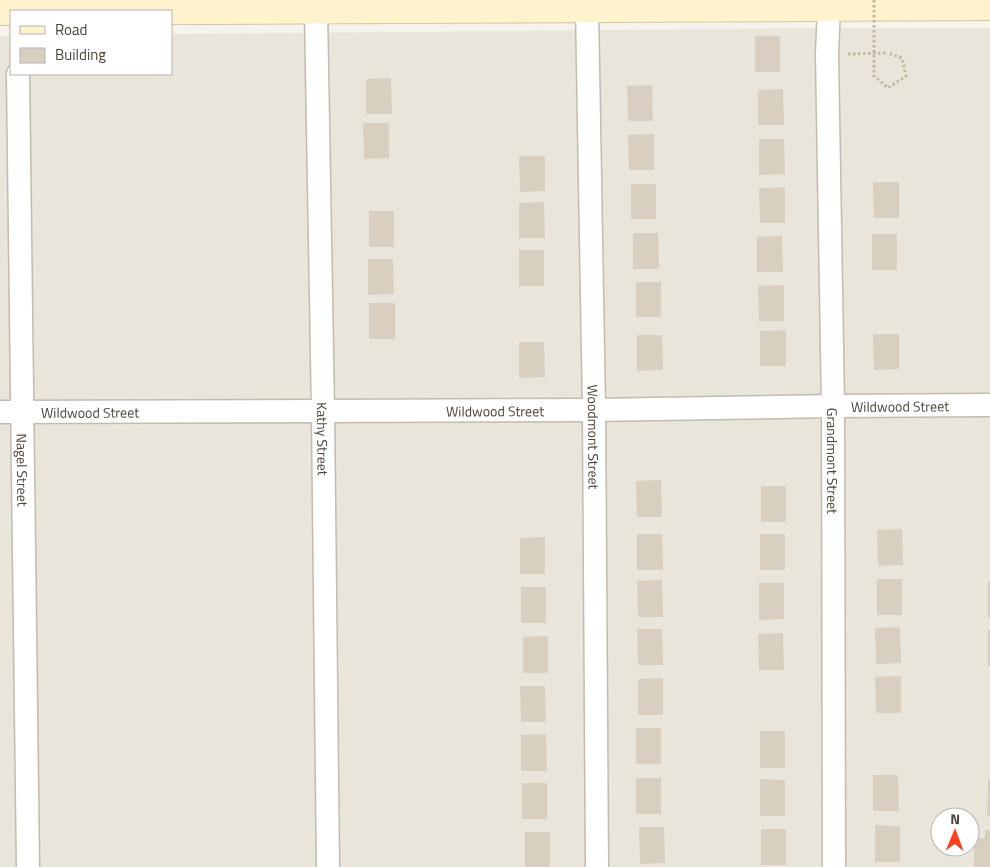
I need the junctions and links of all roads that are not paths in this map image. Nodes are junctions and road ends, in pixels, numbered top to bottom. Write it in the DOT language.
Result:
graph roads {
  1 [pos="990,6"];
  2 [pos="828,7"];
  3 [pos="587,8"];
  4 [pos="172,10"];
  5 [pos="316,10"];
  6 [pos="18,75"];
  7 [pos="990,405"];
  8 [pos="833,406"];
  9 [pos="594,410"];
  10 [pos="323,411"];
  11 [pos="0,412"];
  12 [pos="23,412"];
  13 [pos="28,867"];
  14 [pos="328,867"];
  15 [pos="597,867"];
  16 [pos="834,867"];
  1 -- 2 [label="main road"];
  2 -- 3 [label="main road"];
  2 -- 8 [label="street, Grandmont Street"];
  3 -- 5 [label="main road"];
  3 -- 9 [label="street, Woodmont Street"];
  4 -- 5 [label="main road"];
  5 -- 10 [label="street, Kathy Street"];
  6 -- 12 [label="street, Nagel Street"];
  7 -- 8 [label="street, Wildwood Street"];
  8 -- 9 [label="street, Wildwood Street"];
  8 -- 16 [label="street, Grandmont Street"];
  9 -- 10 [label="street, Wildwood Street"];
  9 -- 15 [label="street, Woodmont Street"];
  10 -- 12 [label="street, Wildwood Street"];
  10 -- 14 [label="street, Kathy Street"];
  11 -- 12 [label="street, Wildwood Street"];
  12 -- 13 [label="street, Nagel Street"];
}
